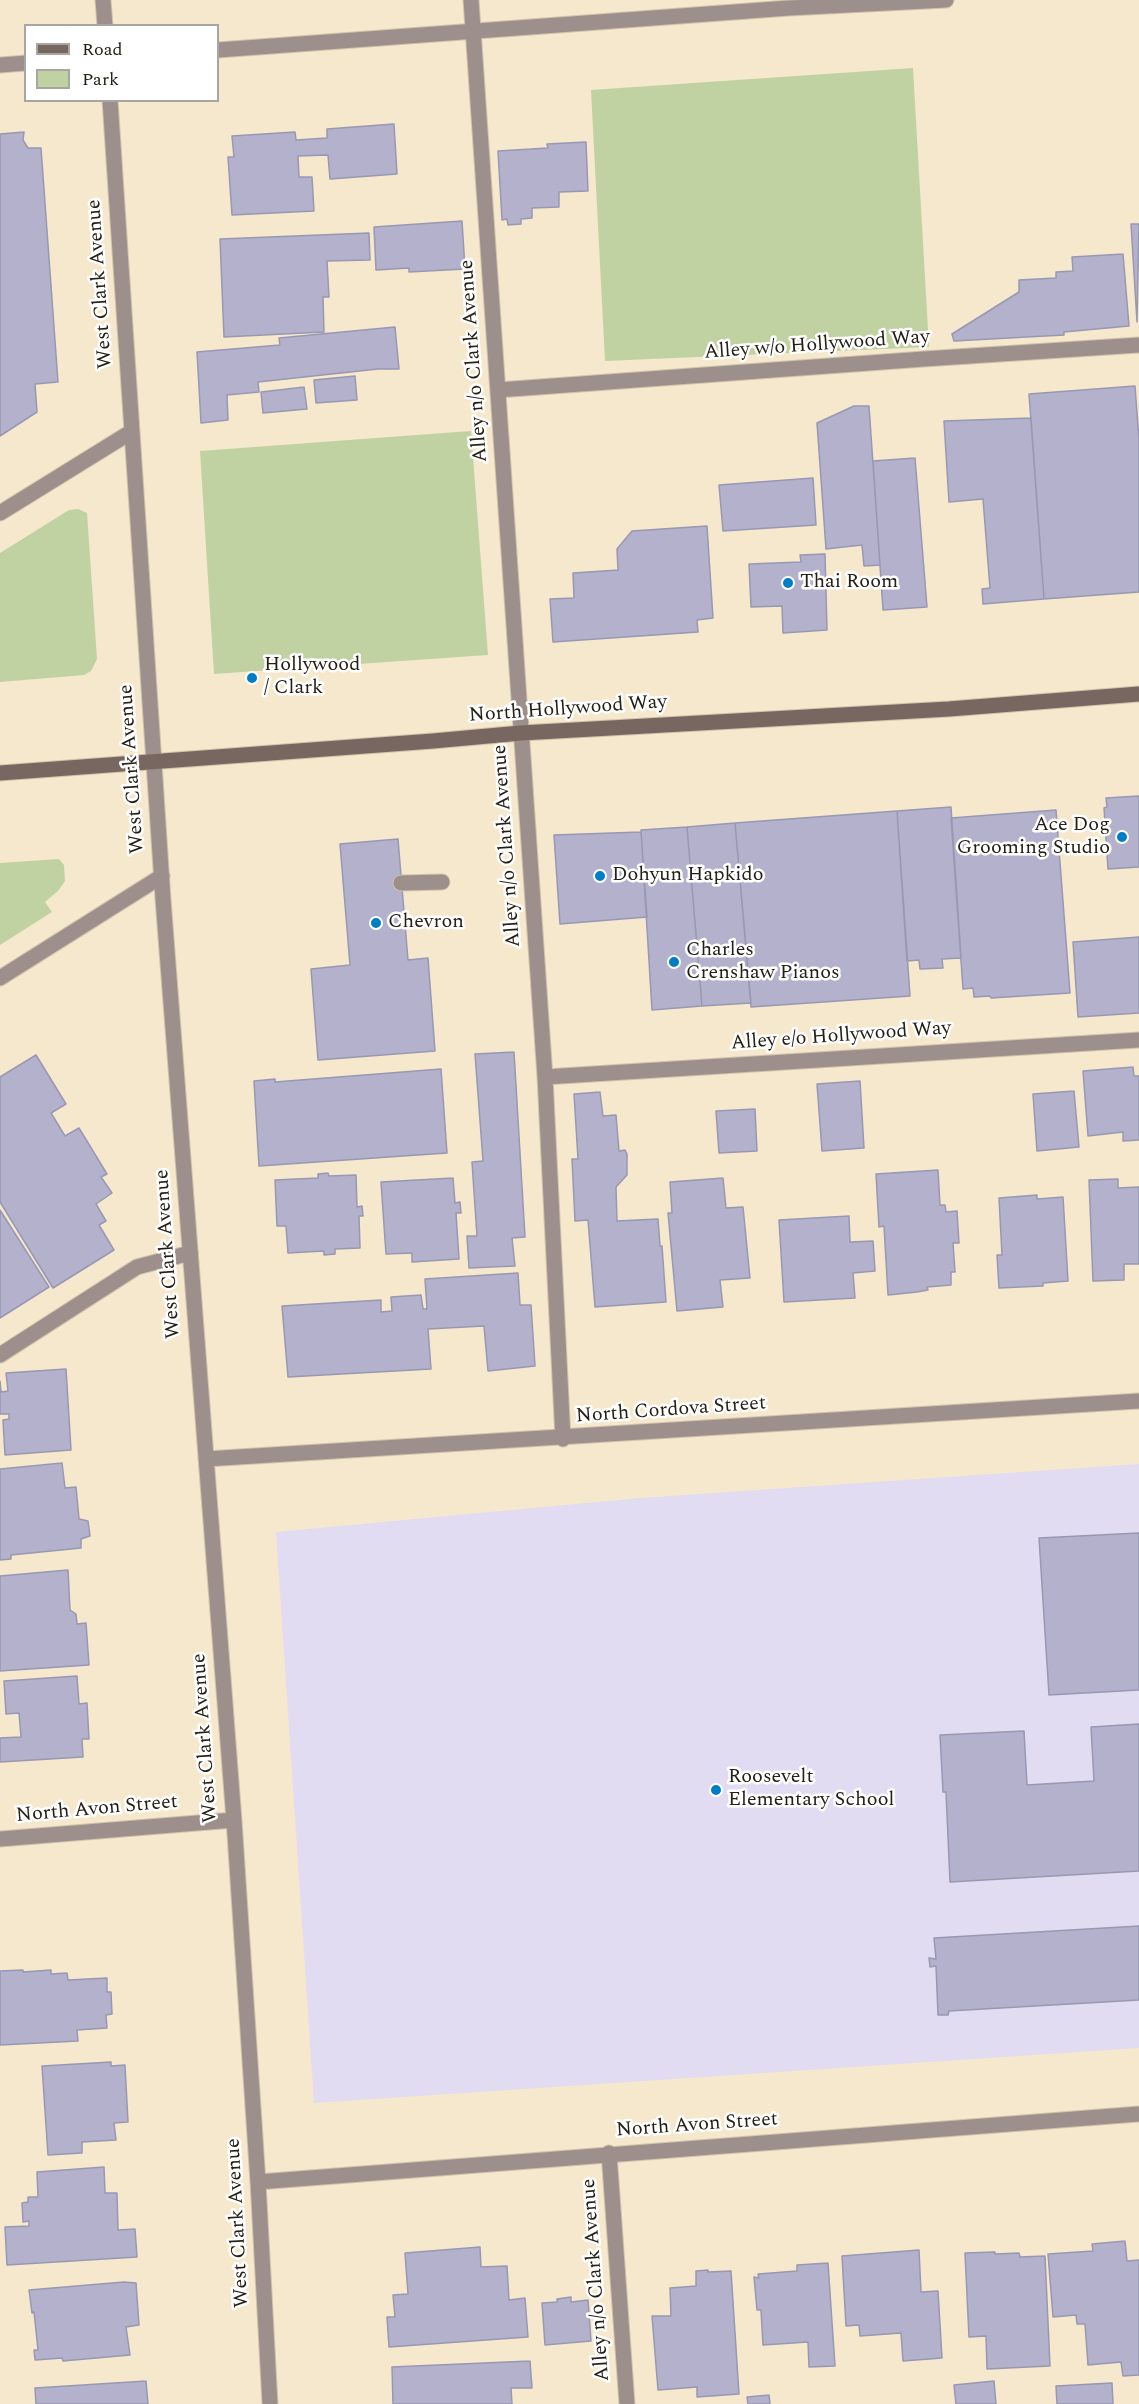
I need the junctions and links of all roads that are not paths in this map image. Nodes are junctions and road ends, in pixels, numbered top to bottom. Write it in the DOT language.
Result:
graph roads {
  1 [pos="103,0"];
  2 [pos="471,0"];
  3 [pos="946,0"];
  4 [pos="105,24"];
  5 [pos="473,32"];
  6 [pos="219,50"];
  7 [pos="24,63"];
  8 [pos="0,65"];
  9 [pos="110,102"];
  10 [pos="1139,345"];
  11 [pos="498,390"];
  12 [pos="131,432"];
  13 [pos="0,513"];
  14 [pos="1139,694"];
  15 [pos="521,733"];
  16 [pos="154,762"];
  17 [pos="0,773"];
  18 [pos="162,876"];
  19 [pos="442,882"];
  20 [pos="401,883"];
  21 [pos="0,978"];
  22 [pos="1139,1040"];
  23 [pos="545,1077"];
  24 [pos="190,1253"];
  25 [pos="0,1354"];
  26 [pos="1139,1401"];
  27 [pos="563,1439"];
  28 [pos="206,1460"];
  29 [pos="234,1820"];
  30 [pos="0,1839"];
  31 [pos="1139,2114"];
  32 [pos="609,2153"];
  33 [pos="258,2182"];
  34 [pos="270,2404"];
  35 [pos="627,2404"];
  1 -- 4 [label="street"];
  2 -- 5 [label="street, Alley n/o Clark Avenue"];
  3 -- 5 [label="street"];
  5 -- 6 [label="street"];
  5 -- 11 [label="street, Alley n/o Clark Avenue"];
  7 -- 8 [label="street"];
  9 -- 12 [label="street, West Clark Avenue"];
  10 -- 11 [label="street, Alley w/o Hollywood Way"];
  11 -- 15 [label="street, Alley n/o Clark Avenue"];
  12 -- 13 [label="street"];
  12 -- 16 [label="street, West Clark Avenue"];
  14 -- 15 [label="main road, North Hollywood Way"];
  15 -- 16 [label="main road, North Hollywood Way"];
  15 -- 23 [label="street, Alley n/o Clark Avenue"];
  16 -- 17 [label="main road, North Hollywood Way"];
  16 -- 18 [label="street, West Clark Avenue"];
  18 -- 21 [label="street"];
  18 -- 24 [label="street, West Clark Avenue"];
  19 -- 20 [label="street"];
  22 -- 23 [label="street, Alley e/o Hollywood Way"];
  23 -- 27 [label="street, Alley n/o Clark Avenue"];
  24 -- 25 [label="street"];
  24 -- 28 [label="street, West Clark Avenue"];
  26 -- 27 [label="street, North Cordova Street"];
  27 -- 28 [label="street, North Cordova Street"];
  28 -- 29 [label="street, West Clark Avenue"];
  29 -- 30 [label="street, North Avon Street"];
  29 -- 33 [label="street, West Clark Avenue"];
  31 -- 32 [label="street, North Avon Street"];
  32 -- 33 [label="street, North Avon Street"];
  32 -- 35 [label="street, Alley n/o Clark Avenue"];
  33 -- 34 [label="street, West Clark Avenue"];
}
